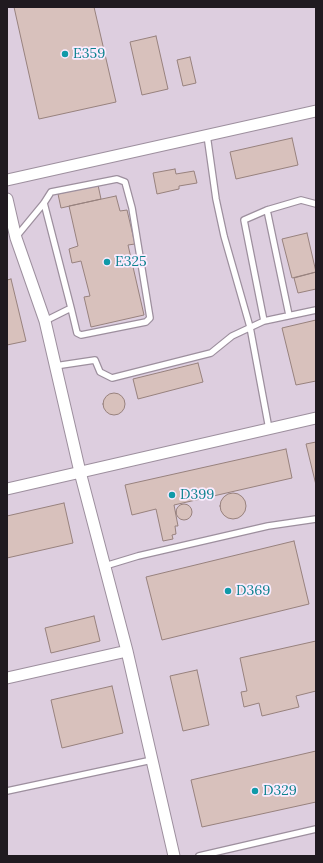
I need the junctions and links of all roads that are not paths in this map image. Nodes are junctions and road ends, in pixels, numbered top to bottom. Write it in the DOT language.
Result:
graph roads {
  1 [pos="316,111"];
  2 [pos="207,135"];
  3 [pos="7,180"];
  4 [pos="7,199"];
  5 [pos="44,203"];
  6 [pos="316,204"];
  7 [pos="267,210"];
  8 [pos="16,238"];
  9 [pos="71,308"];
  10 [pos="316,310"];
  11 [pos="289,315"];
  12 [pos="45,321"];
  13 [pos="264,321"];
  14 [pos="250,327"];
  15 [pos="55,366"];
  16 [pos="316,418"];
  17 [pos="269,429"];
  18 [pos="80,472"];
  19 [pos="7,489"];
  20 [pos="316,519"];
  21 [pos="105,566"];
  22 [pos="126,651"];
  23 [pos="7,678"];
  24 [pos="152,760"];
  25 [pos="7,791"];
  26 [pos="316,829"];
  27 [pos="174,856"];
  28 [pos="199,856"];
  1 -- 2 [label="street"];
  2 -- 3 [label="street"];
  2 -- 14 [label="lane"];
  4 -- 8 [label="street"];
  5 -- 8 [label="lane"];
  5 -- 9 [label="lane"];
  5 -- 9 [label="lane"];
  6 -- 7 [label="lane"];
  7 -- 11 [label="lane"];
  7 -- 13 [label="lane"];
  8 -- 12 [label="street"];
  9 -- 12 [label="lane"];
  10 -- 11 [label="lane"];
  11 -- 13 [label="lane"];
  12 -- 15 [label="street"];
  13 -- 14 [label="lane"];
  14 -- 15 [label="lane"];
  14 -- 17 [label="lane"];
  15 -- 18 [label="street"];
  16 -- 17 [label="street"];
  17 -- 18 [label="street"];
  18 -- 19 [label="street"];
  18 -- 21 [label="street"];
  20 -- 21 [label="lane"];
  21 -- 22 [label="street"];
  22 -- 23 [label="street"];
  22 -- 24 [label="street"];
  24 -- 25 [label="lane"];
  24 -- 27 [label="street"];
  26 -- 28 [label="lane"];
}
